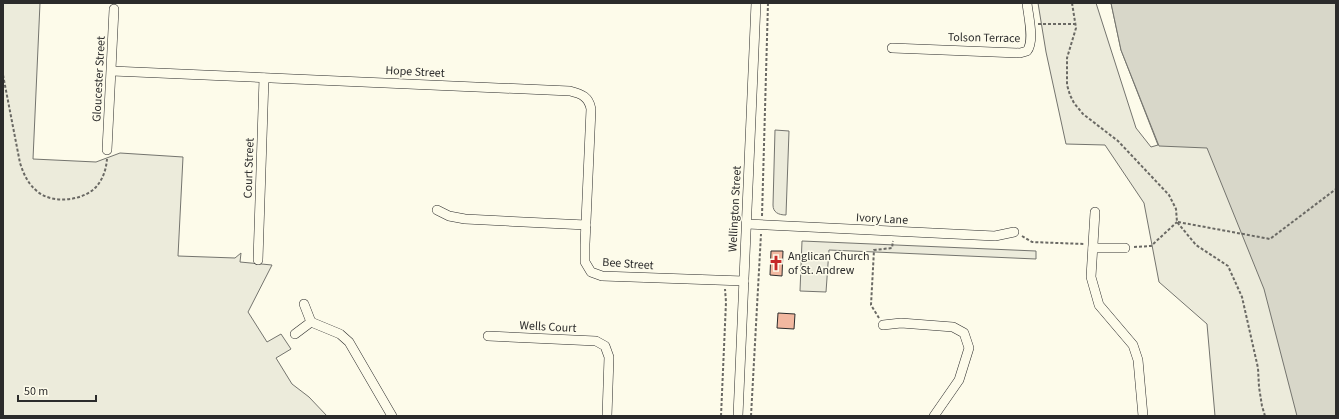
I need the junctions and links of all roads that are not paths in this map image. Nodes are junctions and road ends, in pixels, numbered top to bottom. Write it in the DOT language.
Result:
graph roads {
  1 [pos="756,3"];
  2 [pos="1027,3"];
  3 [pos="114,9"];
  4 [pos="892,48"];
  5 [pos="112,71"];
  6 [pos="264,78"];
  7 [pos="108,150"];
  8 [pos="437,210"];
  9 [pos="1095,212"];
  10 [pos="747,224"];
  11 [pos="586,225"];
  12 [pos="1014,232"];
  13 [pos="1093,248"];
  14 [pos="1124,248"];
  15 [pos="258,260"];
  16 [pos="744,282"];
  17 [pos="304,304"];
  18 [pos="311,322"];
  19 [pos="883,325"];
  20 [pos="295,334"];
  21 [pos="488,336"];
  22 [pos="392,416"];
  23 [pos="607,416"];
  24 [pos="738,416"];
  25 [pos="934,416"];
  26 [pos="1143,416"];
  1 -- 10 [label="street, Wellington Street"];
  2 -- 4 [label="street, Tolson Terrace"];
  3 -- 5 [label="street, Gloucester Street"];
  5 -- 6 [label="street, Hope Street"];
  5 -- 7 [label="street, Gloucester Street"];
  6 -- 11 [label="street, Hope Street"];
  6 -- 15 [label="street, Court Street"];
  8 -- 11 [label="street"];
  9 -- 13 [label="street"];
  10 -- 12 [label="street, Ivory Lane"];
  10 -- 16 [label="street, Wellington Street"];
  11 -- 16 [label="street, Bee Street"];
  13 -- 14 [label="street"];
  13 -- 26 [label="street"];
  16 -- 24 [label="street, Wellington Street"];
  17 -- 18 [label="street"];
  18 -- 20 [label="street"];
  18 -- 22 [label="street"];
  19 -- 25 [label="street"];
  21 -- 23 [label="street, Wells Court"];
}
